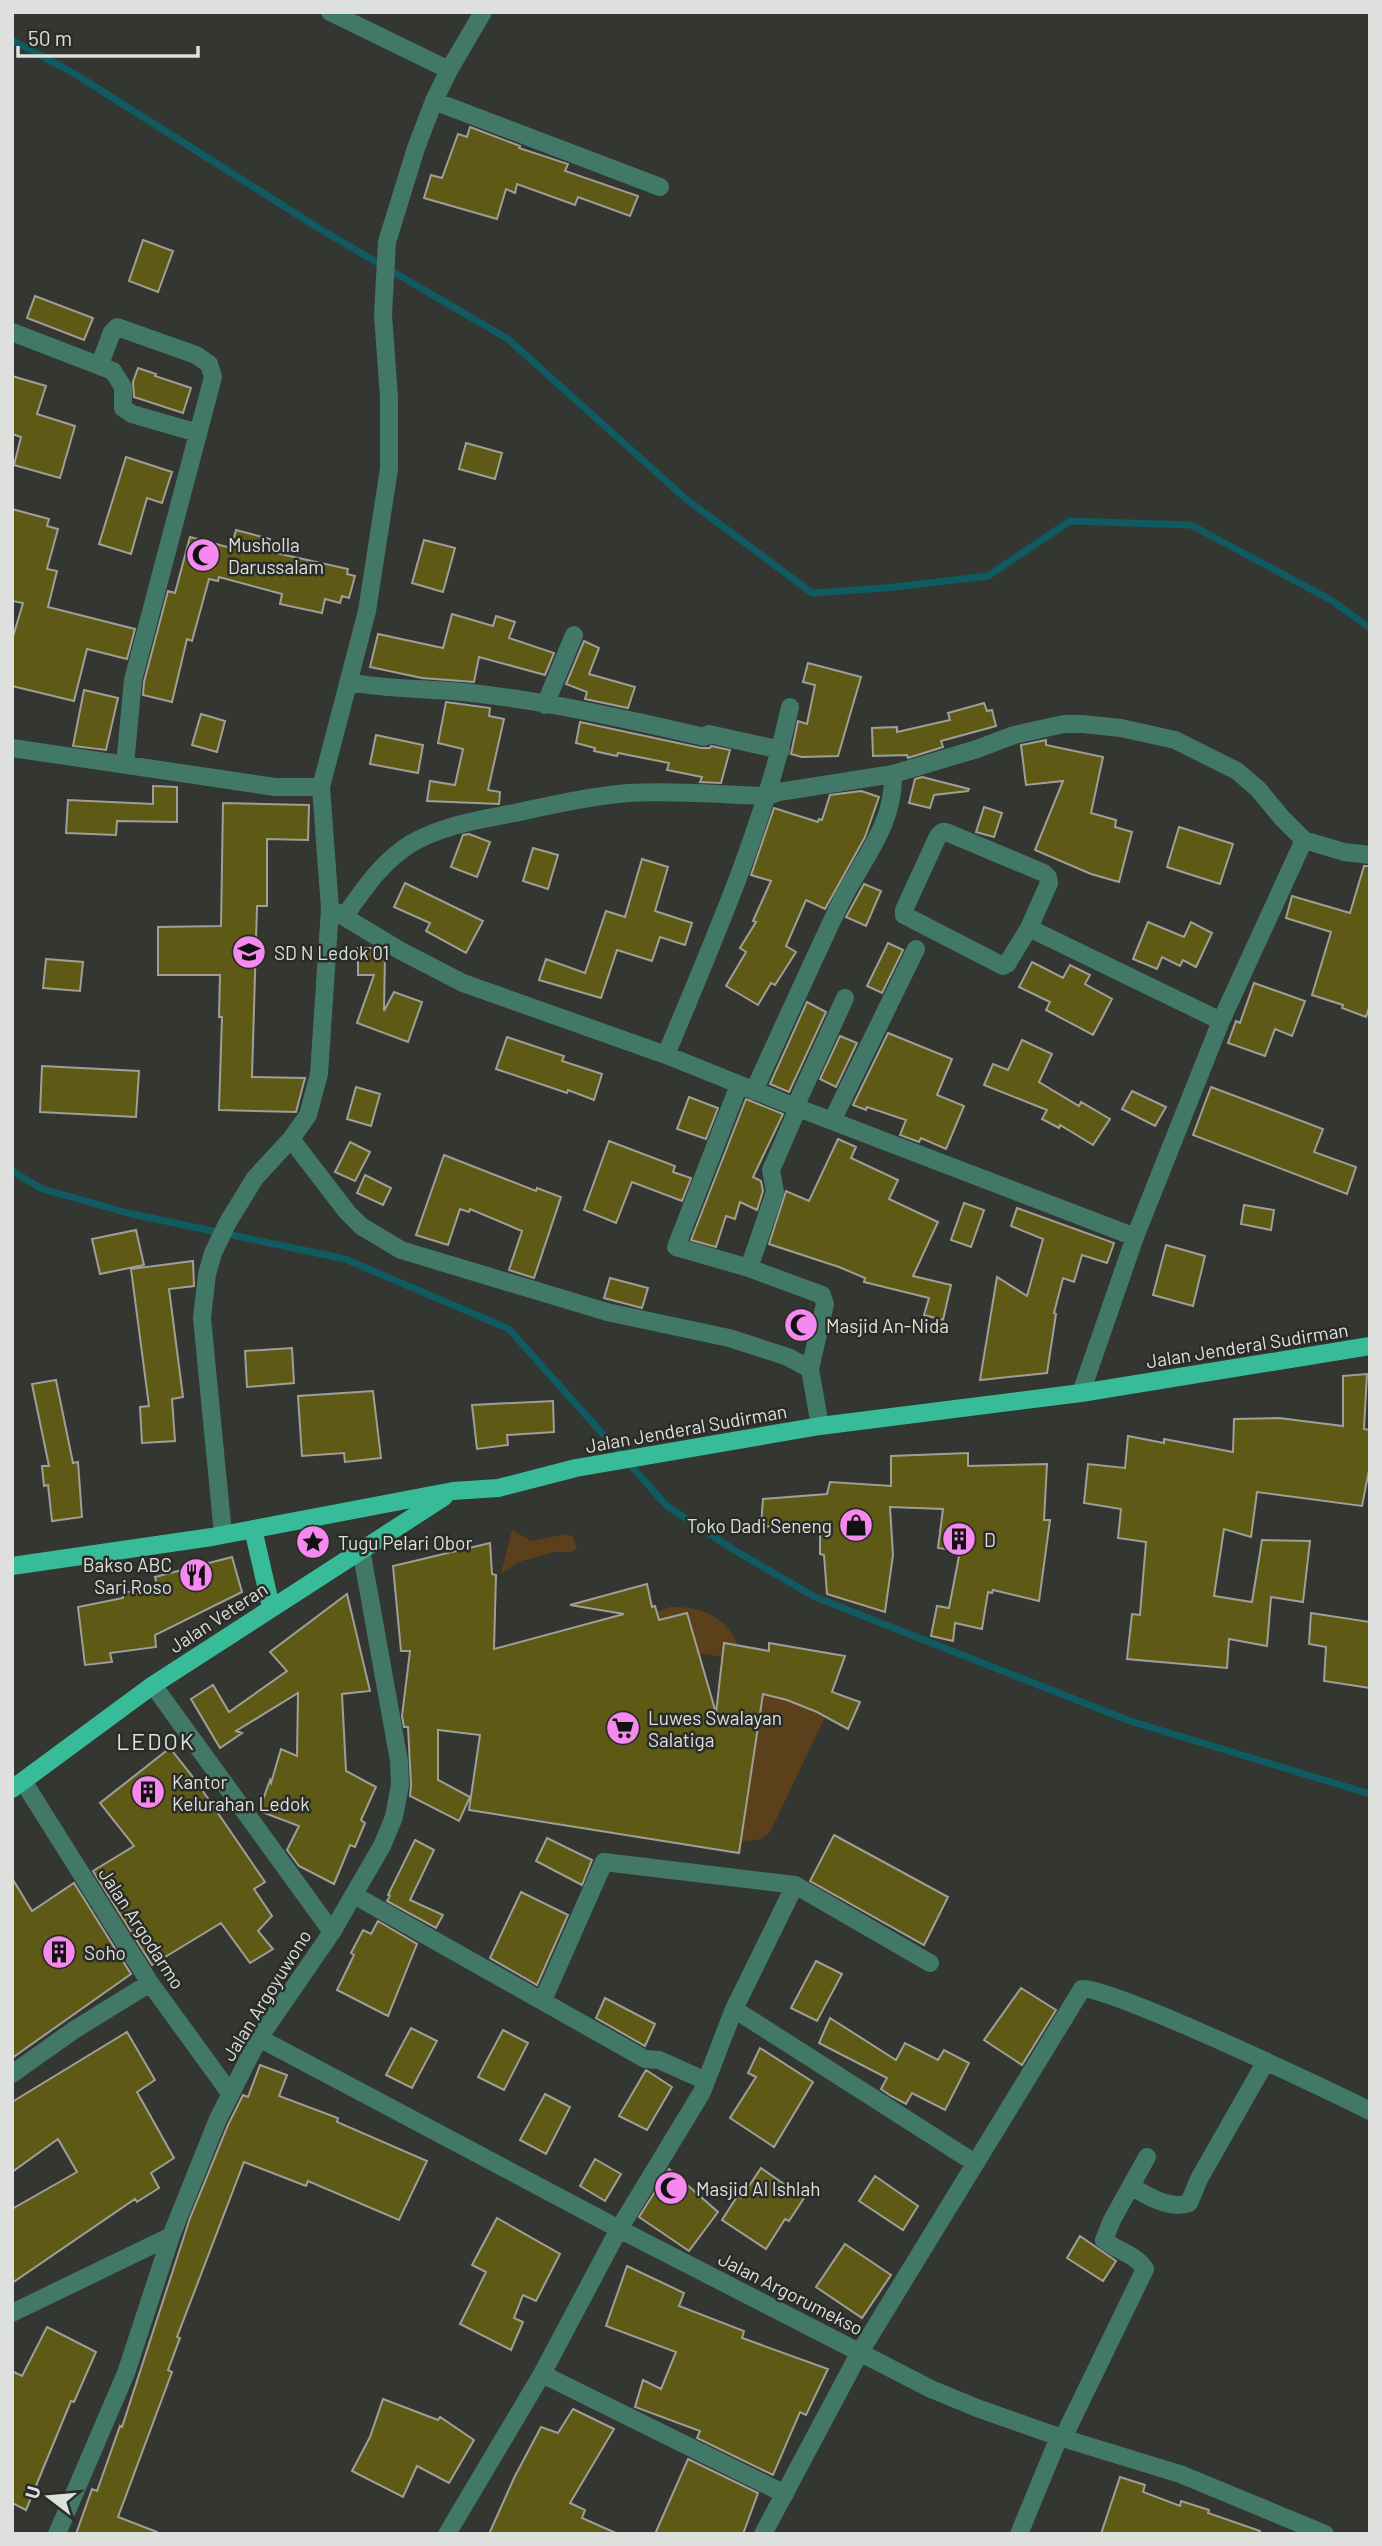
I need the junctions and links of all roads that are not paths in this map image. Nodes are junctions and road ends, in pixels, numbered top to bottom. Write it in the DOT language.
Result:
graph roads {
  1 [pos="330,12"];
  2 [pos="483,12"];
  3 [pos="449,69"];
  4 [pos="434,101"];
  5 [pos="660,187"];
  6 [pos="12,332"];
  7 [pos="100,364"];
  8 [pos="198,433"];
  9 [pos="574,635"];
  10 [pos="349,682"];
  11 [pos="545,705"];
  12 [pos="790,707"];
  13 [pos="12,748"];
  14 [pos="781,750"];
  15 [pos="125,765"];
  16 [pos="893,774"];
  17 [pos="321,787"];
  18 [pos="768,796"];
  19 [pos="1304,840"];
  20 [pos="1370,855"];
  21 [pos="337,913"];
  22 [pos="1029,928"];
  23 [pos="916,949"];
  24 [pos="845,998"];
  25 [pos="1221,1021"];
  26 [pos="666,1055"];
  27 [pos="747,1088"];
  28 [pos="797,1108"];
  29 [pos="832,1121"];
  30 [pos="291,1139"];
  31 [pos="1135,1237"];
  32 [pos="749,1268"];
  33 [pos="1370,1346"];
  34 [pos="810,1369"];
  35 [pos="1081,1393"];
  36 [pos="820,1426"];
  37 [pos="453,1491"];
  38 [pos="253,1529"];
  39 [pos="223,1534"];
  40 [pos="361,1549"];
  41 [pos="12,1566"];
  42 [pos="271,1607"];
  43 [pos="153,1685"];
  44 [pos="18,1785"];
  45 [pos="795,1885"];
  46 [pos="354,1895"];
  47 [pos="332,1932"];
  48 [pos="930,1963"];
  49 [pos="150,1983"];
  50 [pos="543,2000"];
  51 [pos="734,2010"];
  52 [pos="259,2038"];
  53 [pos="1266,2062"];
  54 [pos="12,2074"];
  55 [pos="706,2081"];
  56 [pos="230,2093"];
  57 [pos="1370,2111"];
  58 [pos="1147,2157"];
  59 [pos="975,2163"];
  60 [pos="1131,2186"];
  61 [pos="619,2229"];
  62 [pos="171,2236"];
  63 [pos="12,2313"];
  64 [pos="860,2352"];
  65 [pos="542,2374"];
  66 [pos="1061,2437"];
  67 [pos="785,2494"];
  68 [pos="453,2532"];
  69 [pos="57,2534"];
  70 [pos="763,2534"];
  71 [pos="1019,2534"];
  72 [pos="1325,2534"];
  1 -- 3 [label="street"];
  2 -- 3 [label="street"];
  3 -- 4 [label="street"];
  4 -- 5 [label="street"];
  4 -- 10 [label="street"];
  6 -- 7 [label="street"];
  7 -- 8 [label="street"];
  7 -- 8 [label="street"];
  8 -- 15 [label="street"];
  9 -- 11 [label="street"];
  10 -- 11 [label="street"];
  10 -- 17 [label="street"];
  11 -- 14 [label="street"];
  12 -- 14 [label="street"];
  13 -- 15 [label="street"];
  14 -- 18 [label="street"];
  15 -- 17 [label="street"];
  16 -- 18 [label="street"];
  16 -- 19 [label="street"];
  16 -- 27 [label="street"];
  17 -- 21 [label="street"];
  18 -- 21 [label="street"];
  18 -- 26 [label="street"];
  19 -- 20 [label="street"];
  19 -- 25 [label="street"];
  21 -- 26 [label="street"];
  21 -- 30 [label="street"];
  22 -- 22 [label="street"];
  22 -- 25 [label="street"];
  23 -- 29 [label="street"];
  24 -- 28 [label="street"];
  25 -- 31 [label="street"];
  26 -- 27 [label="street"];
  27 -- 28 [label="street"];
  27 -- 32 [label="street"];
  28 -- 29 [label="street"];
  28 -- 32 [label="street"];
  29 -- 31 [label="street"];
  30 -- 34 [label="street"];
  30 -- 39 [label="street"];
  31 -- 35 [label="street"];
  32 -- 34 [label="street"];
  33 -- 35 [label="main road, Jalan Jenderal Sudirman"];
  34 -- 36 [label="street"];
  35 -- 36 [label="main road, Jalan Jenderal Sudirman"];
  36 -- 37 [label="main road, Jalan Jenderal Sudirman"];
  37 -- 38 [label="main road, Jalan Jenderal Sudirman"];
  37 -- 40 [label="main road, Jalan Veteran"];
  38 -- 39 [label="main road, Jalan Jenderal Sudirman"];
  38 -- 42 [label="main road"];
  39 -- 41 [label="main road, Jalan Jenderal Sudirman"];
  40 -- 42 [label="main road, Jalan Veteran"];
  40 -- 46 [label="street, Jalan Argoyuwono"];
  42 -- 43 [label="main road, Jalan Veteran"];
  43 -- 44 [label="main road, Jalan Veteran"];
  43 -- 47 [label="street"];
  44 -- 49 [label="street, Jalan Argodarmo"];
  45 -- 48 [label="street"];
  45 -- 50 [label="street"];
  45 -- 51 [label="street"];
  46 -- 47 [label="street, Jalan Argoyuwono"];
  46 -- 50 [label="street"];
  47 -- 52 [label="street, Jalan Argoyuwono"];
  49 -- 54 [label="street"];
  49 -- 56 [label="street, Jalan Argodarmo"];
  50 -- 55 [label="street"];
  51 -- 55 [label="street"];
  51 -- 59 [label="street"];
  52 -- 56 [label="street, Jalan Argoyuwono"];
  52 -- 61 [label="street, Jalan Argorumekso"];
  53 -- 57 [label="street"];
  53 -- 59 [label="street"];
  53 -- 60 [label="street"];
  55 -- 61 [label="street"];
  56 -- 62 [label="street, Jalan Argoyuwono"];
  58 -- 60 [label="street"];
  59 -- 64 [label="street"];
  60 -- 66 [label="street"];
  61 -- 64 [label="street, Jalan Argorumekso"];
  61 -- 65 [label="street"];
  62 -- 63 [label="street"];
  62 -- 69 [label="street, Jalan Argoyuwono"];
  64 -- 66 [label="street, Jalan Argorumekso"];
  64 -- 67 [label="street"];
  65 -- 67 [label="street"];
  65 -- 68 [label="street"];
  66 -- 71 [label="street"];
  66 -- 72 [label="street, Jalan Argorumekso"];
  67 -- 70 [label="street"];
}
